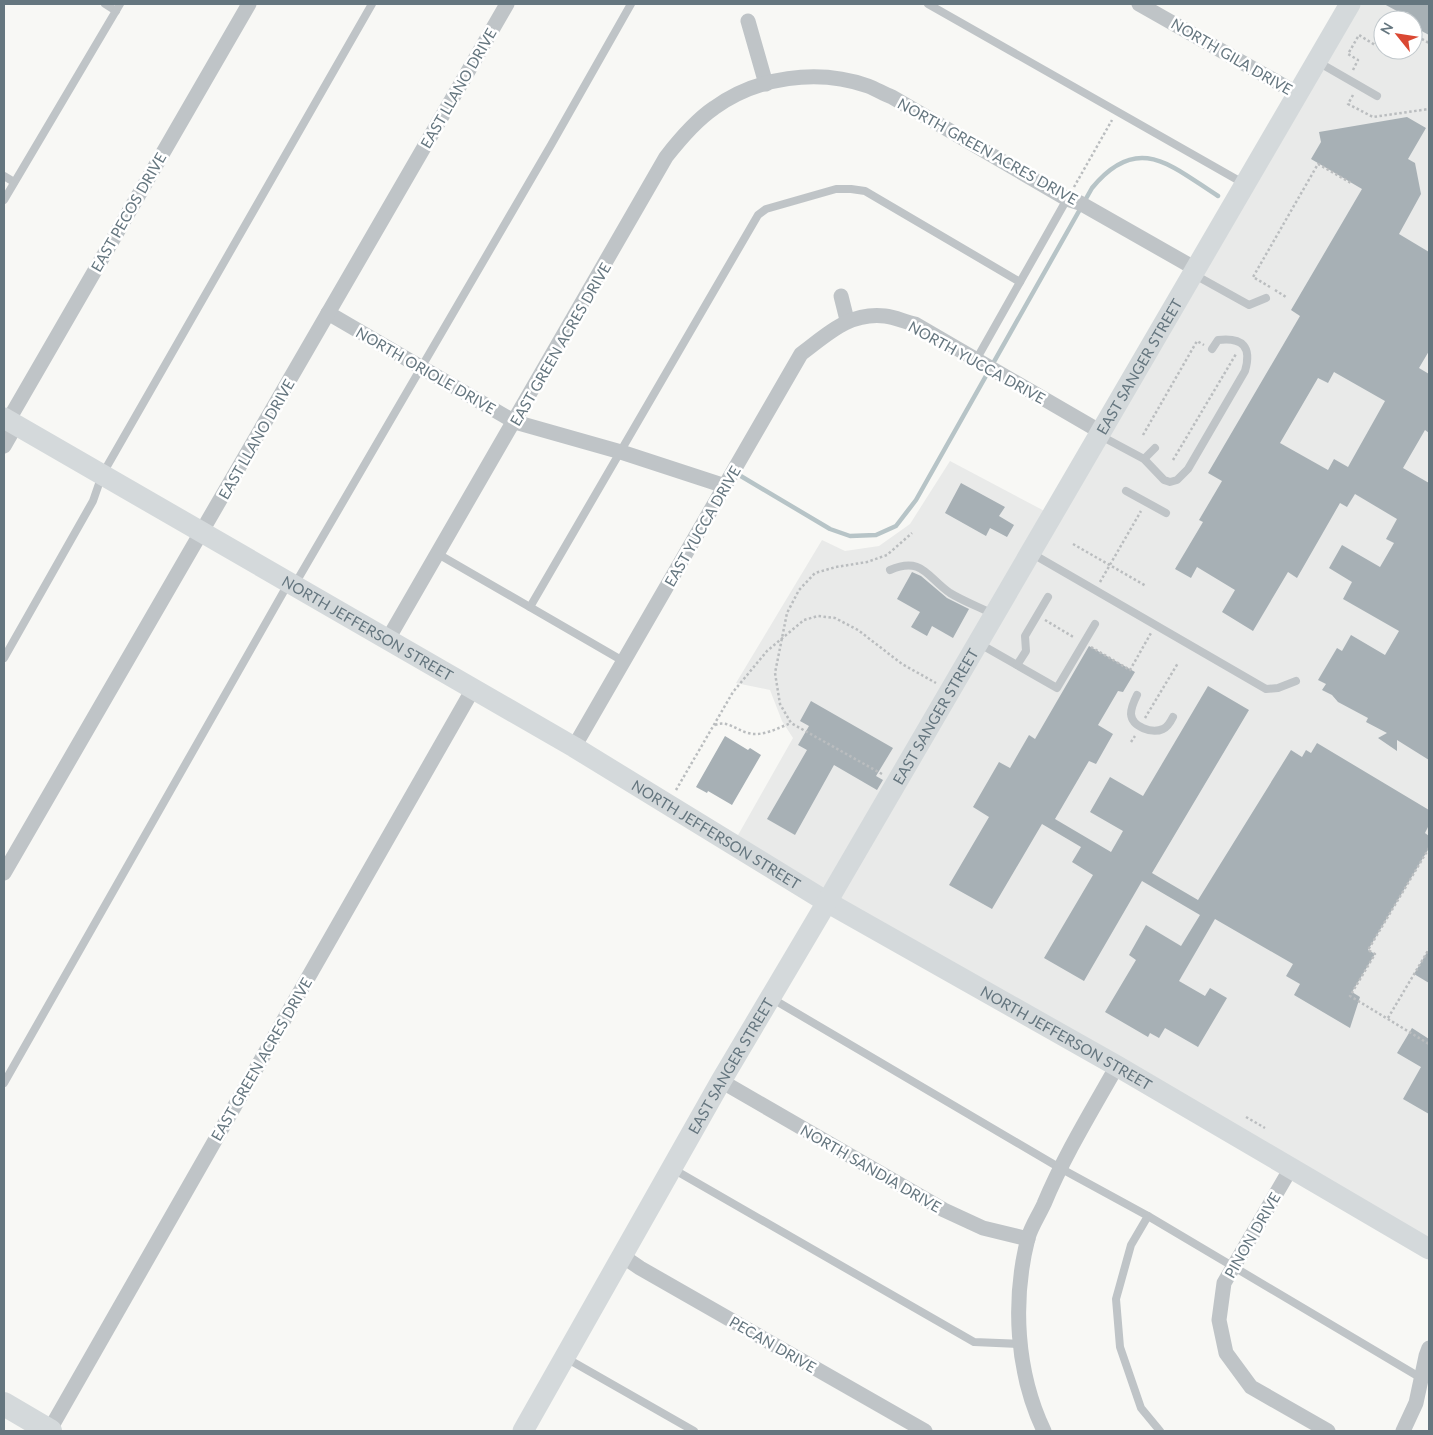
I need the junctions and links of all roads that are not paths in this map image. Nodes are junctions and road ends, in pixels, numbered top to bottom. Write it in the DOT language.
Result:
graph roads {
  1 [pos="104,4"];
  2 [pos="249,4"];
  3 [pos="372,4"];
  4 [pos="507,4"];
  5 [pos="631,4"];
  6 [pos="928,4"];
  7 [pos="1140,4"];
  8 [pos="1348,5"];
  9 [pos="118,7"];
  10 [pos="748,21"];
  11 [pos="1317,61"];
  12 [pos="766,84"];
  13 [pos="1298,94"];
  14 [pos="1377,96"];
  15 [pos="4,176"];
  16 [pos="14,182"];
  17 [pos="1245,184"];
  18 [pos="4,200"];
  19 [pos="1079,204"];
  20 [pos="1194,272"];
  21 [pos="1020,282"];
  22 [pos="841,296"];
  23 [pos="1266,298"];
  24 [pos="328,313"];
  25 [pos="847,320"];
  26 [pos="1209,348"];
  27 [pos="986,366"];
  28 [pos="420,368"];
  29 [pos="9,421"];
  30 [pos="515,422"];
  31 [pos="1100,434"];
  32 [pos="4,446"];
  33 [pos="1155,448"];
  34 [pos="621,452"];
  35 [pos="1144,459"];
  36 [pos="102,475"];
  37 [pos="725,486"];
  38 [pos="1126,491"];
  39 [pos="1166,513"];
  40 [pos="202,532"];
  41 [pos="1031,552"];
  42 [pos="438,554"];
  43 [pos="890,570"];
  44 [pos="292,584"];
  45 [pos="1048,597"];
  46 [pos="530,607"];
  47 [pos="995,614"];
  48 [pos="1094,624"];
  49 [pos="388,640"];
  50 [pos="978,643"];
  51 [pos="4,658"];
  52 [pos="624,661"];
  53 [pos="1017,665"];
  54 [pos="1296,681"];
  55 [pos="473,689"];
  56 [pos="1137,695"];
  57 [pos="1173,717"];
  58 [pos="574,747"];
  59 [pos="4,873"];
  60 [pos="827,902"];
  61 [pos="770,998"];
  62 [pos="1116,1066"];
  63 [pos="721,1081"];
  64 [pos="4,1083"];
  65 [pos="671,1168"];
  66 [pos="1060,1168"];
  67 [pos="1290,1168"];
  68 [pos="1148,1216"];
  69 [pos="1028,1239"];
  70 [pos="1429,1249"];
  71 [pos="621,1255"];
  72 [pos="1233,1267"];
  73 [pos="1021,1344"];
  74 [pos="1429,1348"];
  75 [pos="564,1357"];
  76 [pos="1421,1378"];
  77 [pos="4,1404"];
  78 [pos="50,1431"];
  79 [pos="523,1431"];
  80 [pos="694,1431"];
  81 [pos="925,1431"];
  82 [pos="1044,1431"];
  83 [pos="1160,1431"];
  84 [pos="1328,1431"];
  85 [pos="1403,1431"];
  1 -- 9 [label="lane"];
  2 -- 29 [label="street, EAST PECOS DRIVE"];
  3 -- 36 [label="lane"];
  4 -- 24 [label="street, EAST LLANO DRIVE"];
  5 -- 28 [label="lane"];
  6 -- 17 [label="lane"];
  7 -- 13 [label="street, NORTH GILA DRIVE"];
  8 -- 11 [label="main road, EAST SANGER STREET"];
  9 -- 16 [label="lane"];
  10 -- 12 [label="street"];
  11 -- 13 [label="main road, EAST SANGER STREET"];
  11 -- 14 [label="lane"];
  12 -- 19 [label="street, NORTH GREEN ACRES DRIVE"];
  12 -- 30 [label="street, EAST GREEN ACRES DRIVE"];
  13 -- 17 [label="main road, EAST SANGER STREET"];
  15 -- 16 [label="lane"];
  16 -- 18 [label="lane"];
  17 -- 20 [label="main road, EAST SANGER STREET"];
  19 -- 20 [label="street, NORTH GREEN ACRES DRIVE"];
  19 -- 21 [label="lane"];
  20 -- 23 [label="lane"];
  20 -- 31 [label="main road, EAST SANGER STREET"];
  21 -- 27 [label="lane"];
  21 -- 34 [label="lane"];
  22 -- 25 [label="street"];
  24 -- 28 [label="street, NORTH ORIOLE DRIVE"];
  24 -- 40 [label="street, EAST LLANO DRIVE"];
  25 -- 27 [label="street, NORTH YUCCA DRIVE"];
  25 -- 37 [label="street, EAST YUCCA DRIVE"];
  26 -- 35 [label="lane"];
  27 -- 31 [label="street, NORTH YUCCA DRIVE"];
  28 -- 30 [label="street, NORTH ORIOLE DRIVE"];
  28 -- 44 [label="lane"];
  29 -- 32 [label="street, EAST PECOS DRIVE"];
  29 -- 36 [label="main road, NORTH JEFFERSON STREET"];
  30 -- 34 [label="street, NORTH ORIOLE DRIVE"];
  30 -- 42 [label="street, EAST GREEN ACRES DRIVE"];
  31 -- 35 [label="lane"];
  31 -- 41 [label="main road, EAST SANGER STREET"];
  33 -- 35 [label="lane"];
  34 -- 37 [label="street, NORTH ORIOLE DRIVE"];
  34 -- 46 [label="lane"];
  36 -- 40 [label="main road, NORTH JEFFERSON STREET"];
  36 -- 51 [label="lane"];
  37 -- 52 [label="street, EAST YUCCA DRIVE"];
  38 -- 39 [label="lane"];
  40 -- 44 [label="main road, NORTH JEFFERSON STREET"];
  40 -- 59 [label="street, EAST LLANO DRIVE"];
  41 -- 47 [label="main road, EAST SANGER STREET"];
  41 -- 54 [label="lane"];
  42 -- 46 [label="lane"];
  42 -- 49 [label="street, EAST GREEN ACRES DRIVE"];
  43 -- 47 [label="lane"];
  44 -- 49 [label="main road, NORTH JEFFERSON STREET"];
  44 -- 64 [label="lane"];
  45 -- 53 [label="lane"];
  46 -- 52 [label="lane"];
  47 -- 50 [label="main road, EAST SANGER STREET"];
  48 -- 53 [label="lane"];
  49 -- 55 [label="main road, NORTH JEFFERSON STREET"];
  50 -- 53 [label="lane"];
  50 -- 60 [label="main road, EAST SANGER STREET"];
  52 -- 58 [label="street, EAST YUCCA DRIVE"];
  55 -- 58 [label="main road, NORTH JEFFERSON STREET"];
  55 -- 78 [label="street, EAST GREEN ACRES DRIVE"];
  56 -- 57 [label="lane"];
  58 -- 60 [label="main road, NORTH JEFFERSON STREET"];
  60 -- 61 [label="main road, EAST SANGER STREET"];
  60 -- 62 [label="main road, NORTH JEFFERSON STREET"];
  61 -- 63 [label="main road, EAST SANGER STREET"];
  61 -- 66 [label="lane"];
  62 -- 66 [label="street"];
  62 -- 67 [label="main road, NORTH JEFFERSON STREET"];
  63 -- 65 [label="main road, EAST SANGER STREET"];
  63 -- 69 [label="street, NORTH SANDIA DRIVE"];
  65 -- 71 [label="main road, EAST SANGER STREET"];
  65 -- 73 [label="lane"];
  66 -- 68 [label="lane"];
  66 -- 69 [label="street"];
  67 -- 70 [label="main road, NORTH JEFFERSON STREET"];
  67 -- 72 [label="street, PINON DRIVE"];
  68 -- 72 [label="lane"];
  68 -- 83 [label="lane"];
  69 -- 73 [label="street"];
  71 -- 75 [label="main road, EAST SANGER STREET"];
  71 -- 81 [label="street, PECAN DRIVE"];
  72 -- 76 [label="lane"];
  72 -- 84 [label="street, PINON DRIVE"];
  73 -- 82 [label="street"];
  74 -- 76 [label="street"];
  75 -- 79 [label="main road, EAST SANGER STREET"];
  75 -- 80 [label="lane"];
  76 -- 85 [label="street"];
  77 -- 78 [label="main road"];
}
